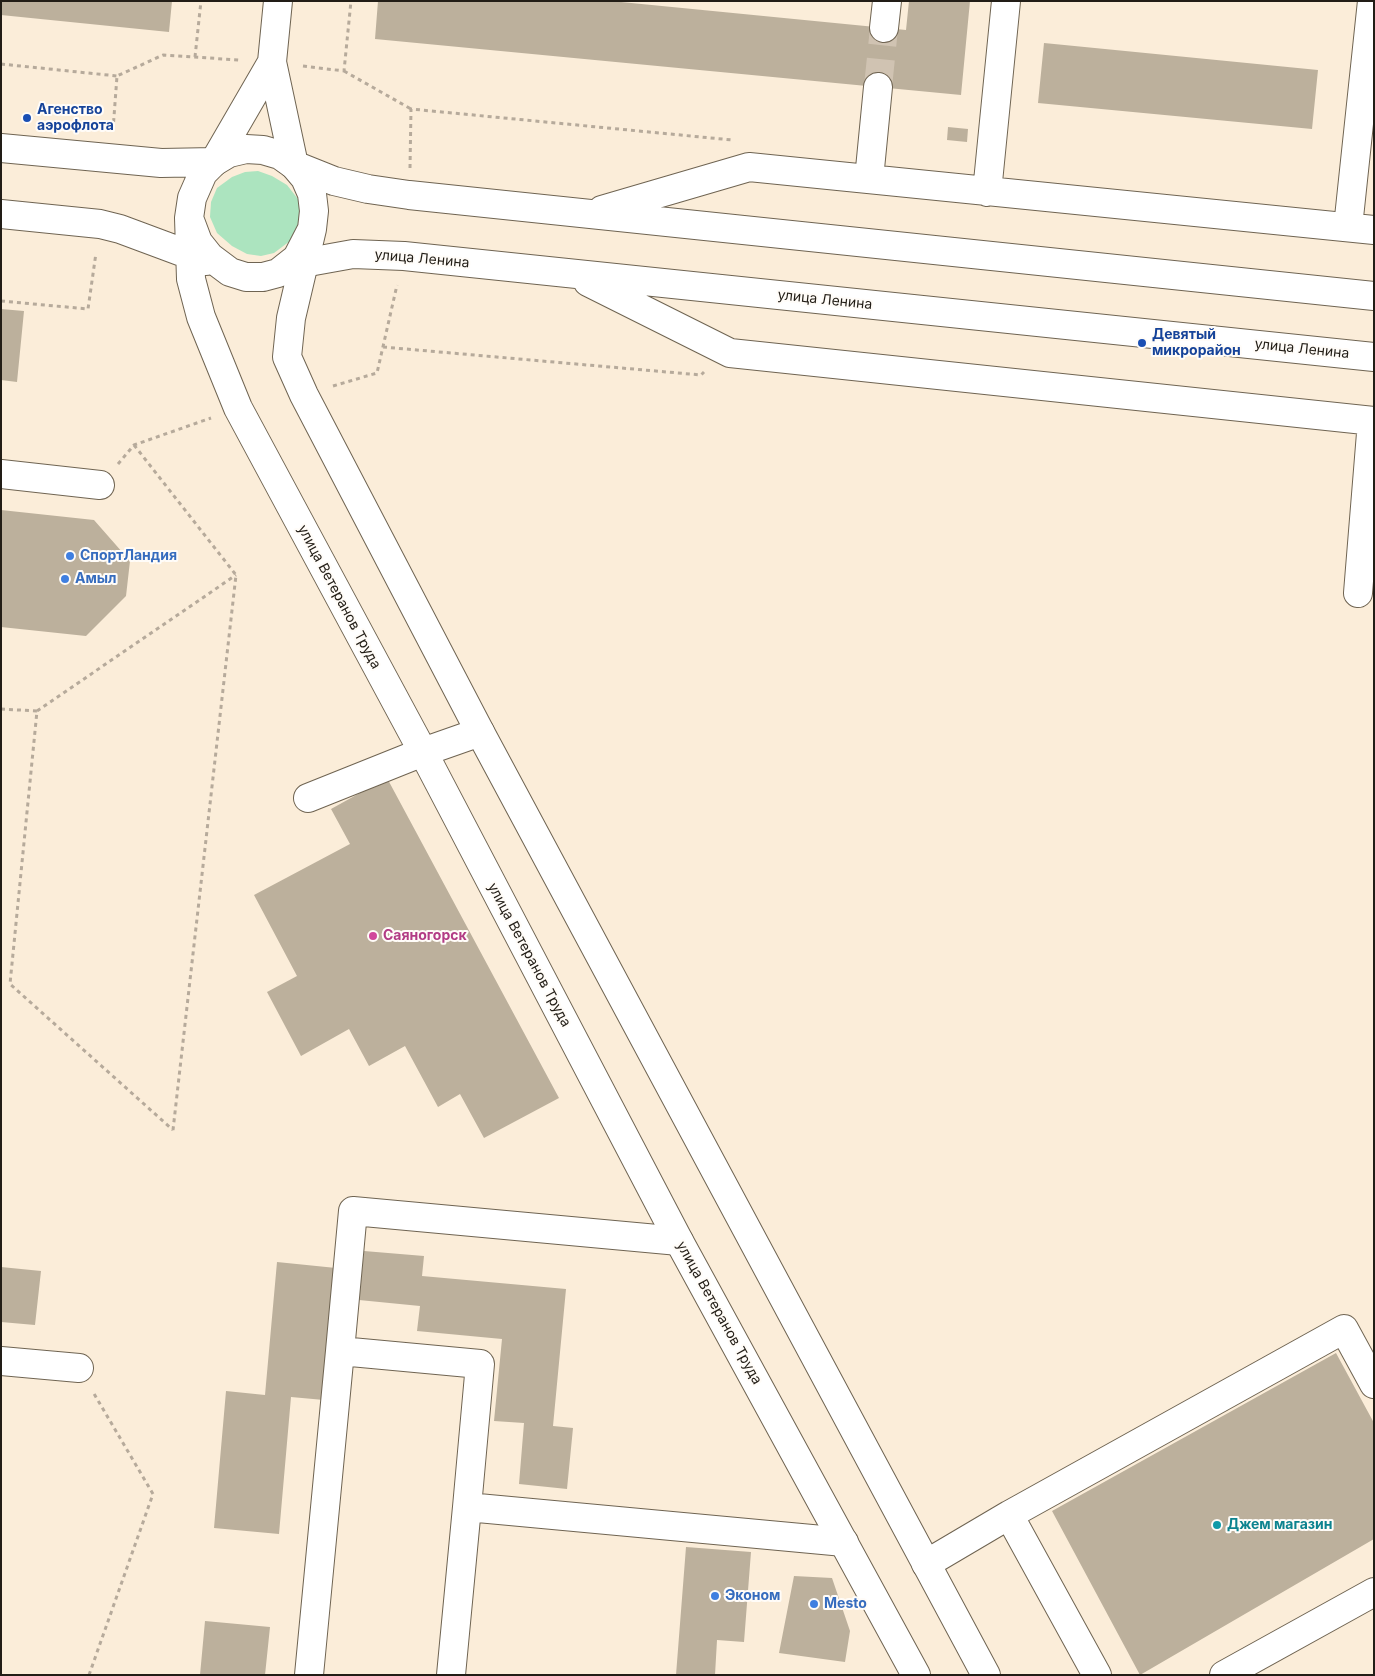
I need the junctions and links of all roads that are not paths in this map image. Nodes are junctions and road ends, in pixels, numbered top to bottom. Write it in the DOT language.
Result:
graph roads {
  1 [pos="278,1"];
  2 [pos="1006,1"];
  3 [pos="1372,1"];
  4 [pos="272,62"];
  5 [pos="878,87"];
  6 [pos="1,148"];
  7 [pos="214,162"];
  8 [pos="294,165"];
  9 [pos="869,179"];
  10 [pos="987,192"];
  11 [pos="1,214"];
  12 [pos="591,214"];
  13 [pos="190,218"];
  14 [pos="1361,229"];
  15 [pos="190,254"];
  16 [pos="290,268"];
  17 [pos="230,272"];
  18 [pos="573,275"];
  19 [pos="1374,296"];
  20 [pos="1374,357"];
  21 [pos="1373,421"];
  22 [pos="1,474"];
  23 [pos="100,485"];
  24 [pos="1358,593"];
  25 [pos="480,732"];
  26 [pos="423,752"];
  27 [pos="308,798"];
  28 [pos="679,1241"];
  29 [pos="340,1351"];
  30 [pos="1,1361"];
  31 [pos="79,1368"];
  32 [pos="1374,1384"];
  33 [pos="467,1507"];
  34 [pos="1009,1515"];
  35 [pos="844,1542"];
  36 [pos="926,1564"];
  37 [pos="1374,1592"];
  38 [pos="309,1675"];
  39 [pos="451,1675"];
  40 [pos="916,1675"];
  41 [pos="986,1675"];
  42 [pos="1097,1675"];
  43 [pos="1224,1675"];
  1 -- 4 [label="main road"];
  2 -- 10 [label="main road"];
  3 -- 14 [label="main road"];
  4 -- 7 [label="main road"];
  4 -- 8 [label="main road"];
  5 -- 9 [label="main road"];
  6 -- 7 [label="main road"];
  7 -- 8 [label="main road"];
  7 -- 13 [label="main road"];
  8 -- 12 [label="main road"];
  8 -- 16 [label="main road"];
  9 -- 10 [label="main road"];
  9 -- 12 [label="main road"];
  10 -- 14 [label="main road"];
  11 -- 15 [label="main road"];
  12 -- 19 [label="main road"];
  13 -- 15 [label="main road, улица Ветеранов Труда"];
  13 -- 17 [label="main road"];
  15 -- 17 [label="main road"];
  15 -- 26 [label="main road, улица Ветеранов Труда"];
  16 -- 17 [label="main road"];
  16 -- 18 [label="main road, улица Ленина"];
  16 -- 25 [label="main road"];
  18 -- 20 [label="main road, улица Ленина"];
  18 -- 21 [label="main road"];
  21 -- 24 [label="main road"];
  22 -- 23 [label="main road"];
  25 -- 26 [label="main road"];
  25 -- 36 [label="main road"];
  26 -- 27 [label="main road"];
  26 -- 28 [label="main road, улица Ветеранов Труда"];
  28 -- 29 [label="main road"];
  28 -- 35 [label="main road, улица Ветеранов Труда"];
  29 -- 33 [label="main road"];
  29 -- 38 [label="main road"];
  30 -- 31 [label="main road"];
  32 -- 34 [label="main road"];
  33 -- 35 [label="main road"];
  33 -- 39 [label="main road"];
  34 -- 36 [label="main road"];
  34 -- 42 [label="main road"];
  35 -- 40 [label="main road, улица Ветеранов Труда"];
  36 -- 41 [label="main road"];
  37 -- 43 [label="main road"];
}
